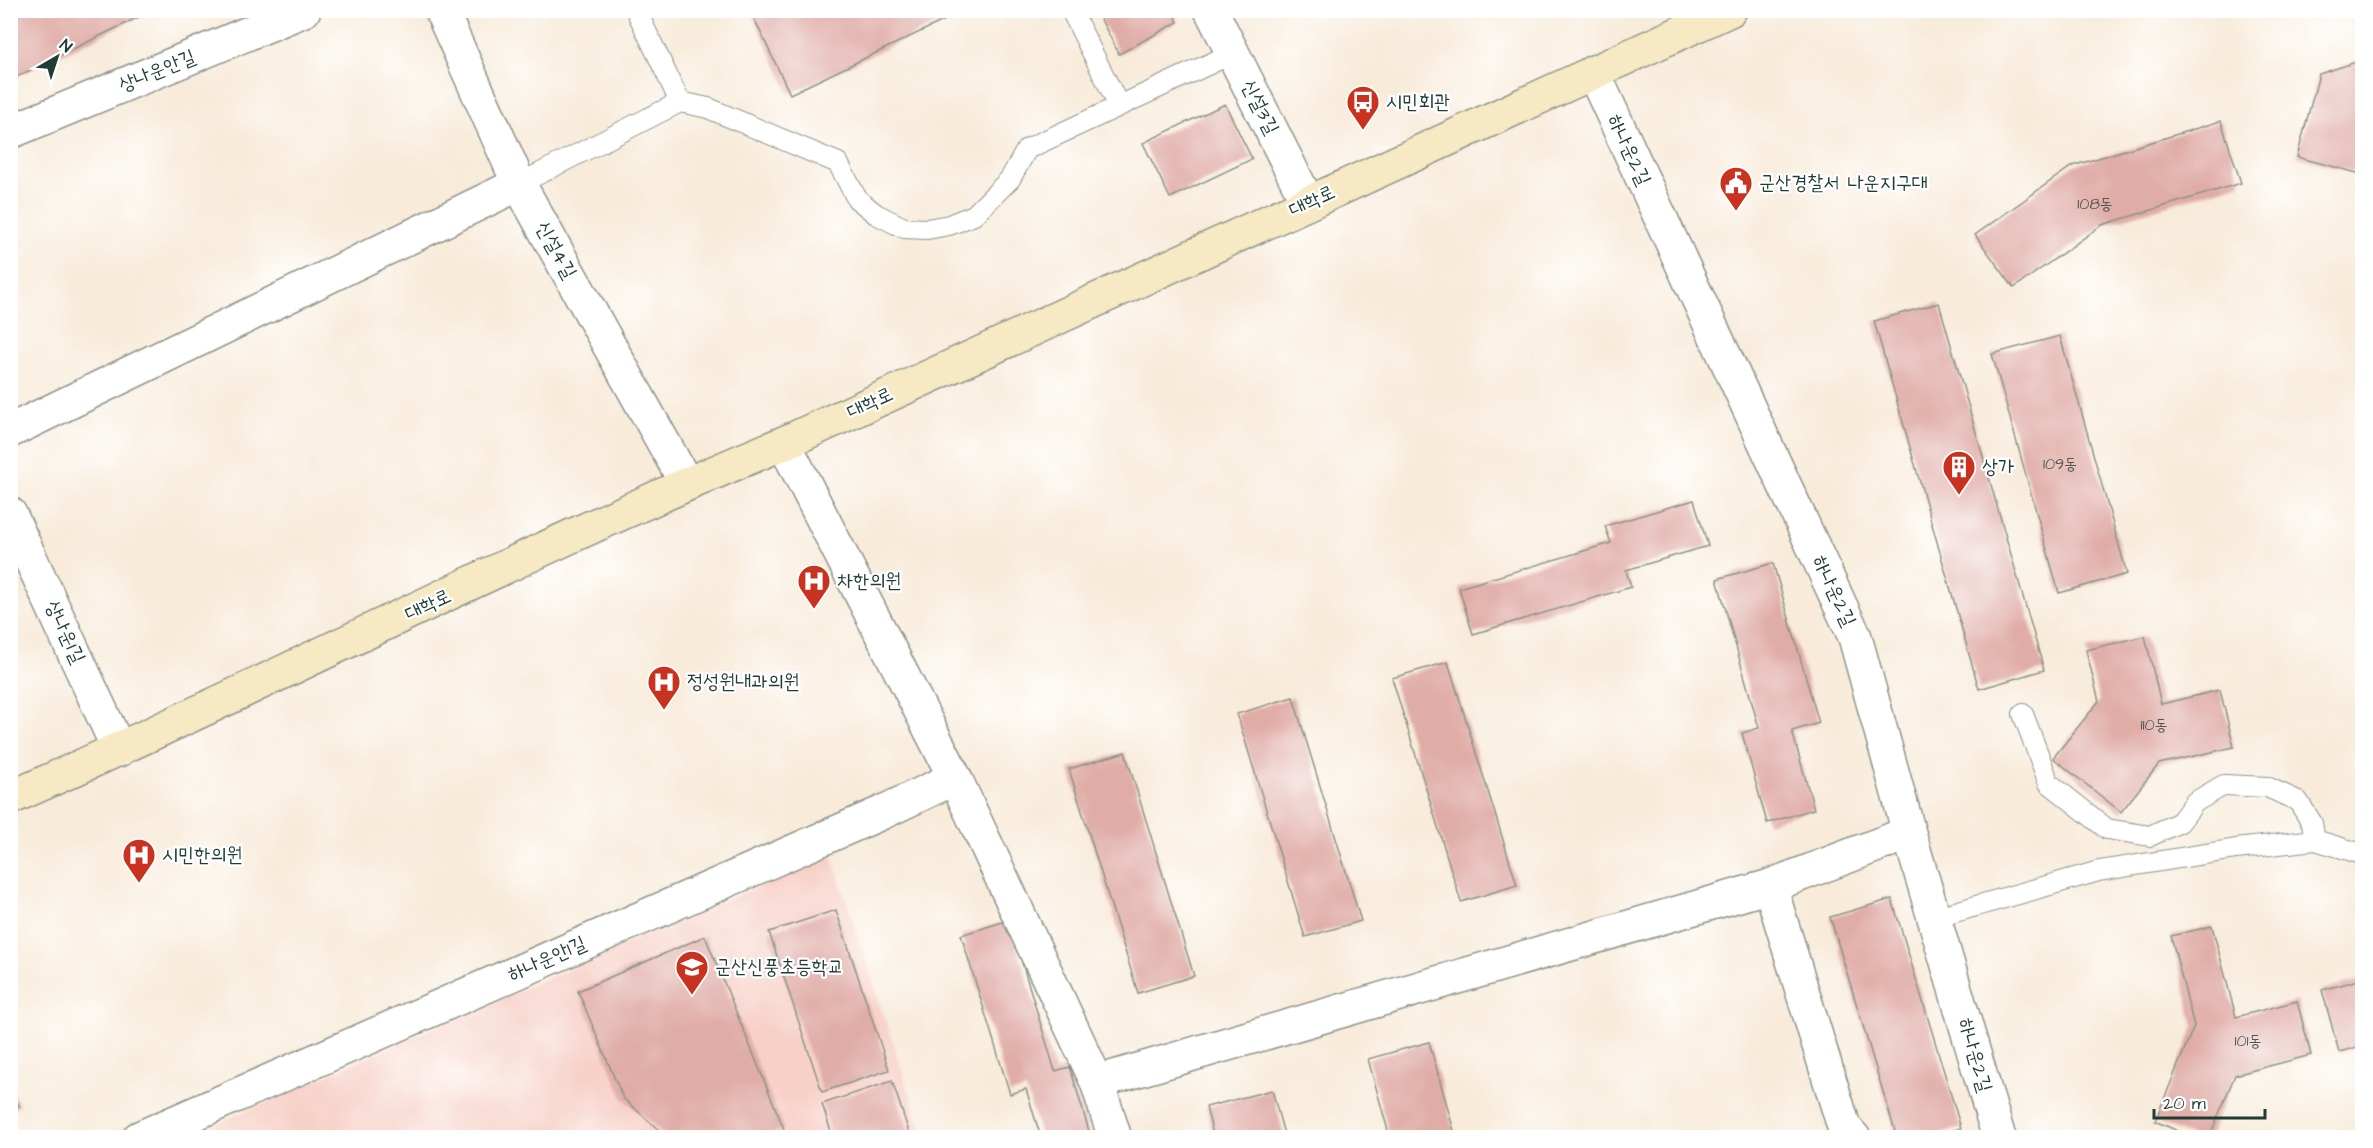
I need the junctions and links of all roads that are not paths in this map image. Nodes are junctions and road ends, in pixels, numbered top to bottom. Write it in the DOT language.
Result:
graph roads {
  1 [pos="304,10"];
  2 [pos="441,10"];
  3 [pos="636,10"];
  4 [pos="1071,10"];
  5 [pos="1211,10"];
  6 [pos="1730,10"];
  7 [pos="1233,53"];
  8 [pos="1593,72"];
  9 [pos="680,102"];
  10 [pos="1119,106"];
  11 [pos="10,132"];
  12 [pos="519,184"];
  13 [pos="1308,203"];
  14 [pos="10,431"];
  15 [pos="784,443"];
  16 [pos="686,483"];
  17 [pos="10,514"];
  18 [pos="2023,714"];
  19 [pos="118,750"];
  20 [pos="955,778"];
  21 [pos="10,798"];
  22 [pos="2180,822"];
  23 [pos="1910,833"];
  24 [pos="2315,840"];
  25 [pos="2362,854"];
  26 [pos="2176,858"];
  27 [pos="1770,886"];
  28 [pos="1934,918"];
  29 [pos="1097,1082"];
  30 [pos="139,1137"];
  31 [pos="1115,1137"];
  32 [pos="1854,1137"];
  33 [pos="1999,1137"];
  1 -- 11 [label="street, 상나운안길"];
  2 -- 12 [label="street, 신설4길"];
  3 -- 9 [label="lane"];
  4 -- 10 [label="lane"];
  5 -- 7 [label="street, 신설3길"];
  6 -- 8 [label="street, 대학로"];
  7 -- 10 [label="lane"];
  7 -- 13 [label="street, 신설3길"];
  8 -- 13 [label="street, 대학로"];
  8 -- 23 [label="street, 하나운2길"];
  9 -- 10 [label="lane"];
  9 -- 12 [label="lane"];
  12 -- 14 [label="street"];
  12 -- 16 [label="street, 신설4길"];
  13 -- 15 [label="street, 대학로"];
  15 -- 16 [label="street, 대학로"];
  15 -- 20 [label="street"];
  16 -- 19 [label="street, 대학로"];
  17 -- 19 [label="street, 상나운1길"];
  18 -- 22 [label="lane"];
  19 -- 21 [label="street, 대학로"];
  20 -- 29 [label="street"];
  20 -- 30 [label="street, 하나운안1길"];
  22 -- 24 [label="lane"];
  22 -- 26 [label="lane"];
  23 -- 27 [label="street"];
  23 -- 28 [label="street, 하나운2길"];
  24 -- 25 [label="lane"];
  24 -- 26 [label="lane"];
  26 -- 28 [label="lane"];
  27 -- 29 [label="street"];
  27 -- 32 [label="street"];
  28 -- 33 [label="street, 하나운2길"];
  29 -- 31 [label="street"];
}
